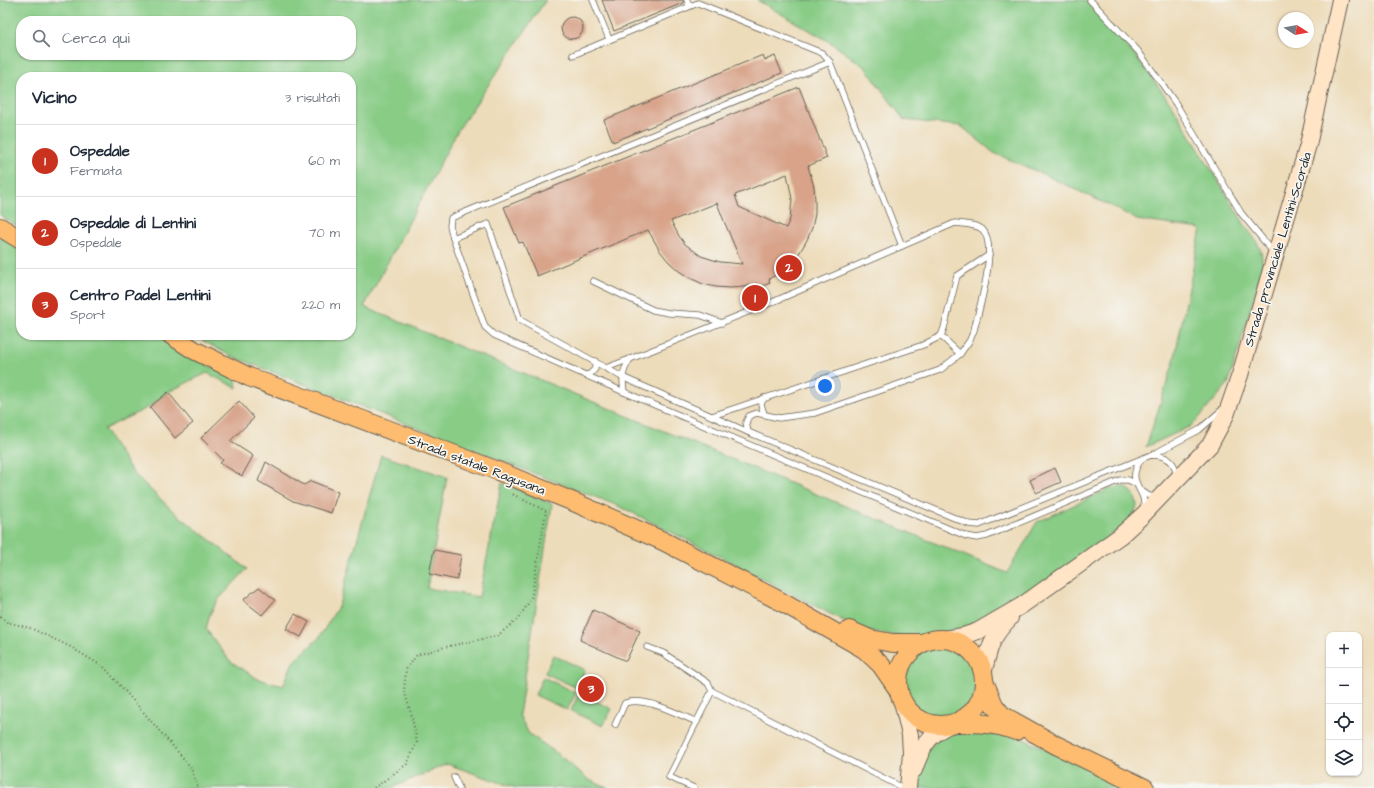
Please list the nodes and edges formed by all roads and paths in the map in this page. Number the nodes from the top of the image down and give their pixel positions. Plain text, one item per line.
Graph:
1 (593, 0) edge
2 (687, 0) edge
3 (1090, 0) edge
4 (1340, 0) edge
5 (690, 6) junction
6 (609, 39) junction
7 (573, 55) dead end
8 (830, 62) junction
9 (0, 226) edge
10 (16, 237) edge
11 (453, 238) junction
12 (902, 246) junction
13 (1275, 254) junction
14 (989, 255) junction
15 (593, 281) dead end
16 (722, 323) junction
17 (941, 336) junction
18 (179, 340) edge
19 (960, 354) junction
20 (630, 359) junction
21 (595, 361) junction
22 (606, 368) junction
23 (586, 375) junction
24 (622, 377) junction
25 (624, 392) junction
26 (764, 398) junction
27 (1230, 402) junction
28 (764, 414) junction
29 (712, 416) junction
30 (748, 432) junction
31 (1151, 455) junction
32 (1142, 460) junction
33 (1176, 481) junction
34 (1135, 483) junction
35 (1139, 490) junction
36 (510, 493) dead end
37 (1160, 497) junction
38 (1143, 515) junction
39 (780, 601) junction
40 (1021, 606) junction
41 (0, 617) edge
42 (944, 639) junction
43 (922, 643) junction
44 (647, 647) dead end
45 (984, 678) junction
46 (712, 691) junction
47 (900, 696) junction
48 (697, 722) junction
49 (952, 724) junction
50 (615, 725) dead end
51 (1056, 745) junction
52 (454, 777) dead end
53 (906, 787) edge
54 (198, 788) edge
55 (374, 788) edge
56 (459, 788) edge
57 (694, 788) edge
58 (1146, 788) edge

1 - 6 lane
2 - 5 lane
3 - 13 lane
4 - 13 street, Strada provinciale Lentini-Scordia
5 - 6 lane
5 - 8 lane
6 - 7 lane
8 - 11 lane
8 - 12 lane
9 - 10 main road
11 - 21 lane
11 - 23 lane
12 - 14 lane
12 - 16 lane
13 - 27 street, Strada provinciale Lentini-Scordia
14 - 17 lane
14 - 19 lane
15 - 16 lane
16 - 20 lane
17 - 19 lane
17 - 26 lane
18 - 39 main road, Strada statale Ragusana
19 - 28 lane
20 - 22 lane
20 - 24 lane
21 - 22 lane
21 - 23 lane
22 - 24 lane
23 - 25 lane
24 - 25 lane
24 - 29 lane
25 - 34 lane
26 - 28 lane
26 - 29 lane
27 - 31 lane
27 - 33 street, Strada provinciale Lentini-Scordia
28 - 30 lane
29 - 30 lane
30 - 32 lane
31 - 32 lane
31 - 33 lane
32 - 34 lane
33 - 37 street
34 - 35 lane
35 - 37 lane
35 - 38 lane
36 - 55 path
37 - 38 street
38 - 40 street
39 - 43 main road
39 - 47 main road
40 - 42 street
40 - 45 street
41 - 54 path
42 - 43 main road
42 - 45 main road
43 - 47 main road
44 - 46 lane
45 - 49 main road
45 - 51 main road
46 - 48 lane
46 - 53 lane
47 - 49 main road
47 - 53 street
48 - 50 lane
48 - 57 lane
49 - 51 main road
49 - 53 street
51 - 58 main road
52 - 56 lane

